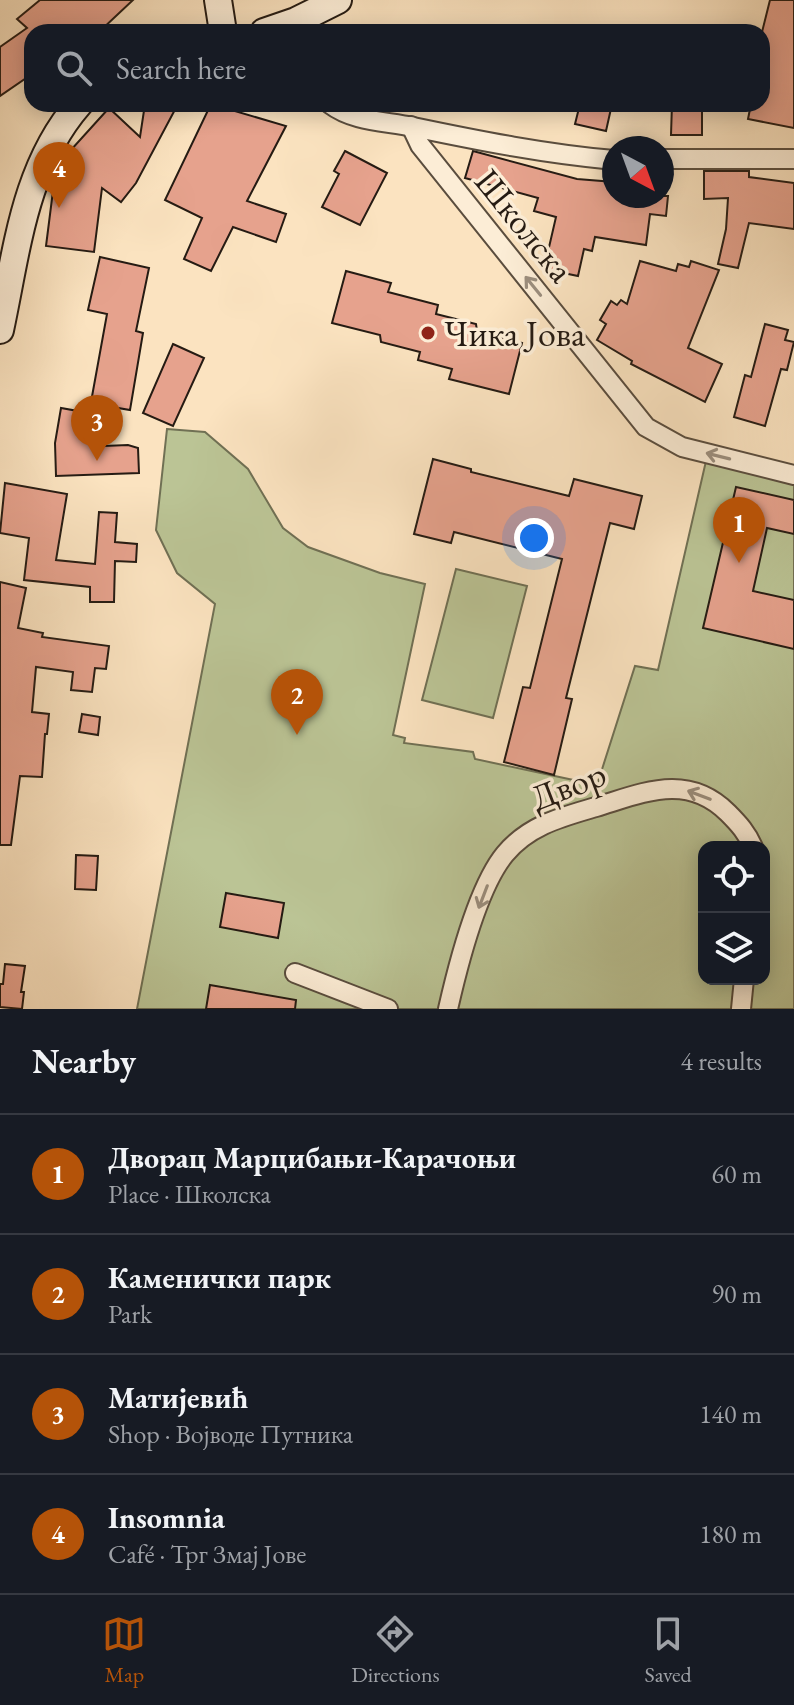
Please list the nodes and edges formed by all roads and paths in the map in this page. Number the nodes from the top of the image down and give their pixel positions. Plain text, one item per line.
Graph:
1 (218, 0) edge
2 (338, 0) edge
3 (222, 24) edge
4 (301, 24) edge
5 (72, 112) edge
6 (345, 112) edge
7 (411, 126) junction
8 (602, 159) edge
9 (674, 159) edge
10 (794, 159) edge
11 (11, 227) edge
12 (0, 330) edge
13 (794, 475) edge
14 (750, 841) edge
15 (295, 973) dead end
16 (743, 985) edge
17 (388, 1009) edge
18 (448, 1009) edge
19 (741, 1009) edge

1 - 3 main road
2 - 4 main road
5 - 11 main road
6 - 7 street
7 - 8 street
13 -> 7 street, Школска
9 - 10 street
11 - 12 main road
14 -> 18 street, Двор
15 - 17 street
16 - 19 street

